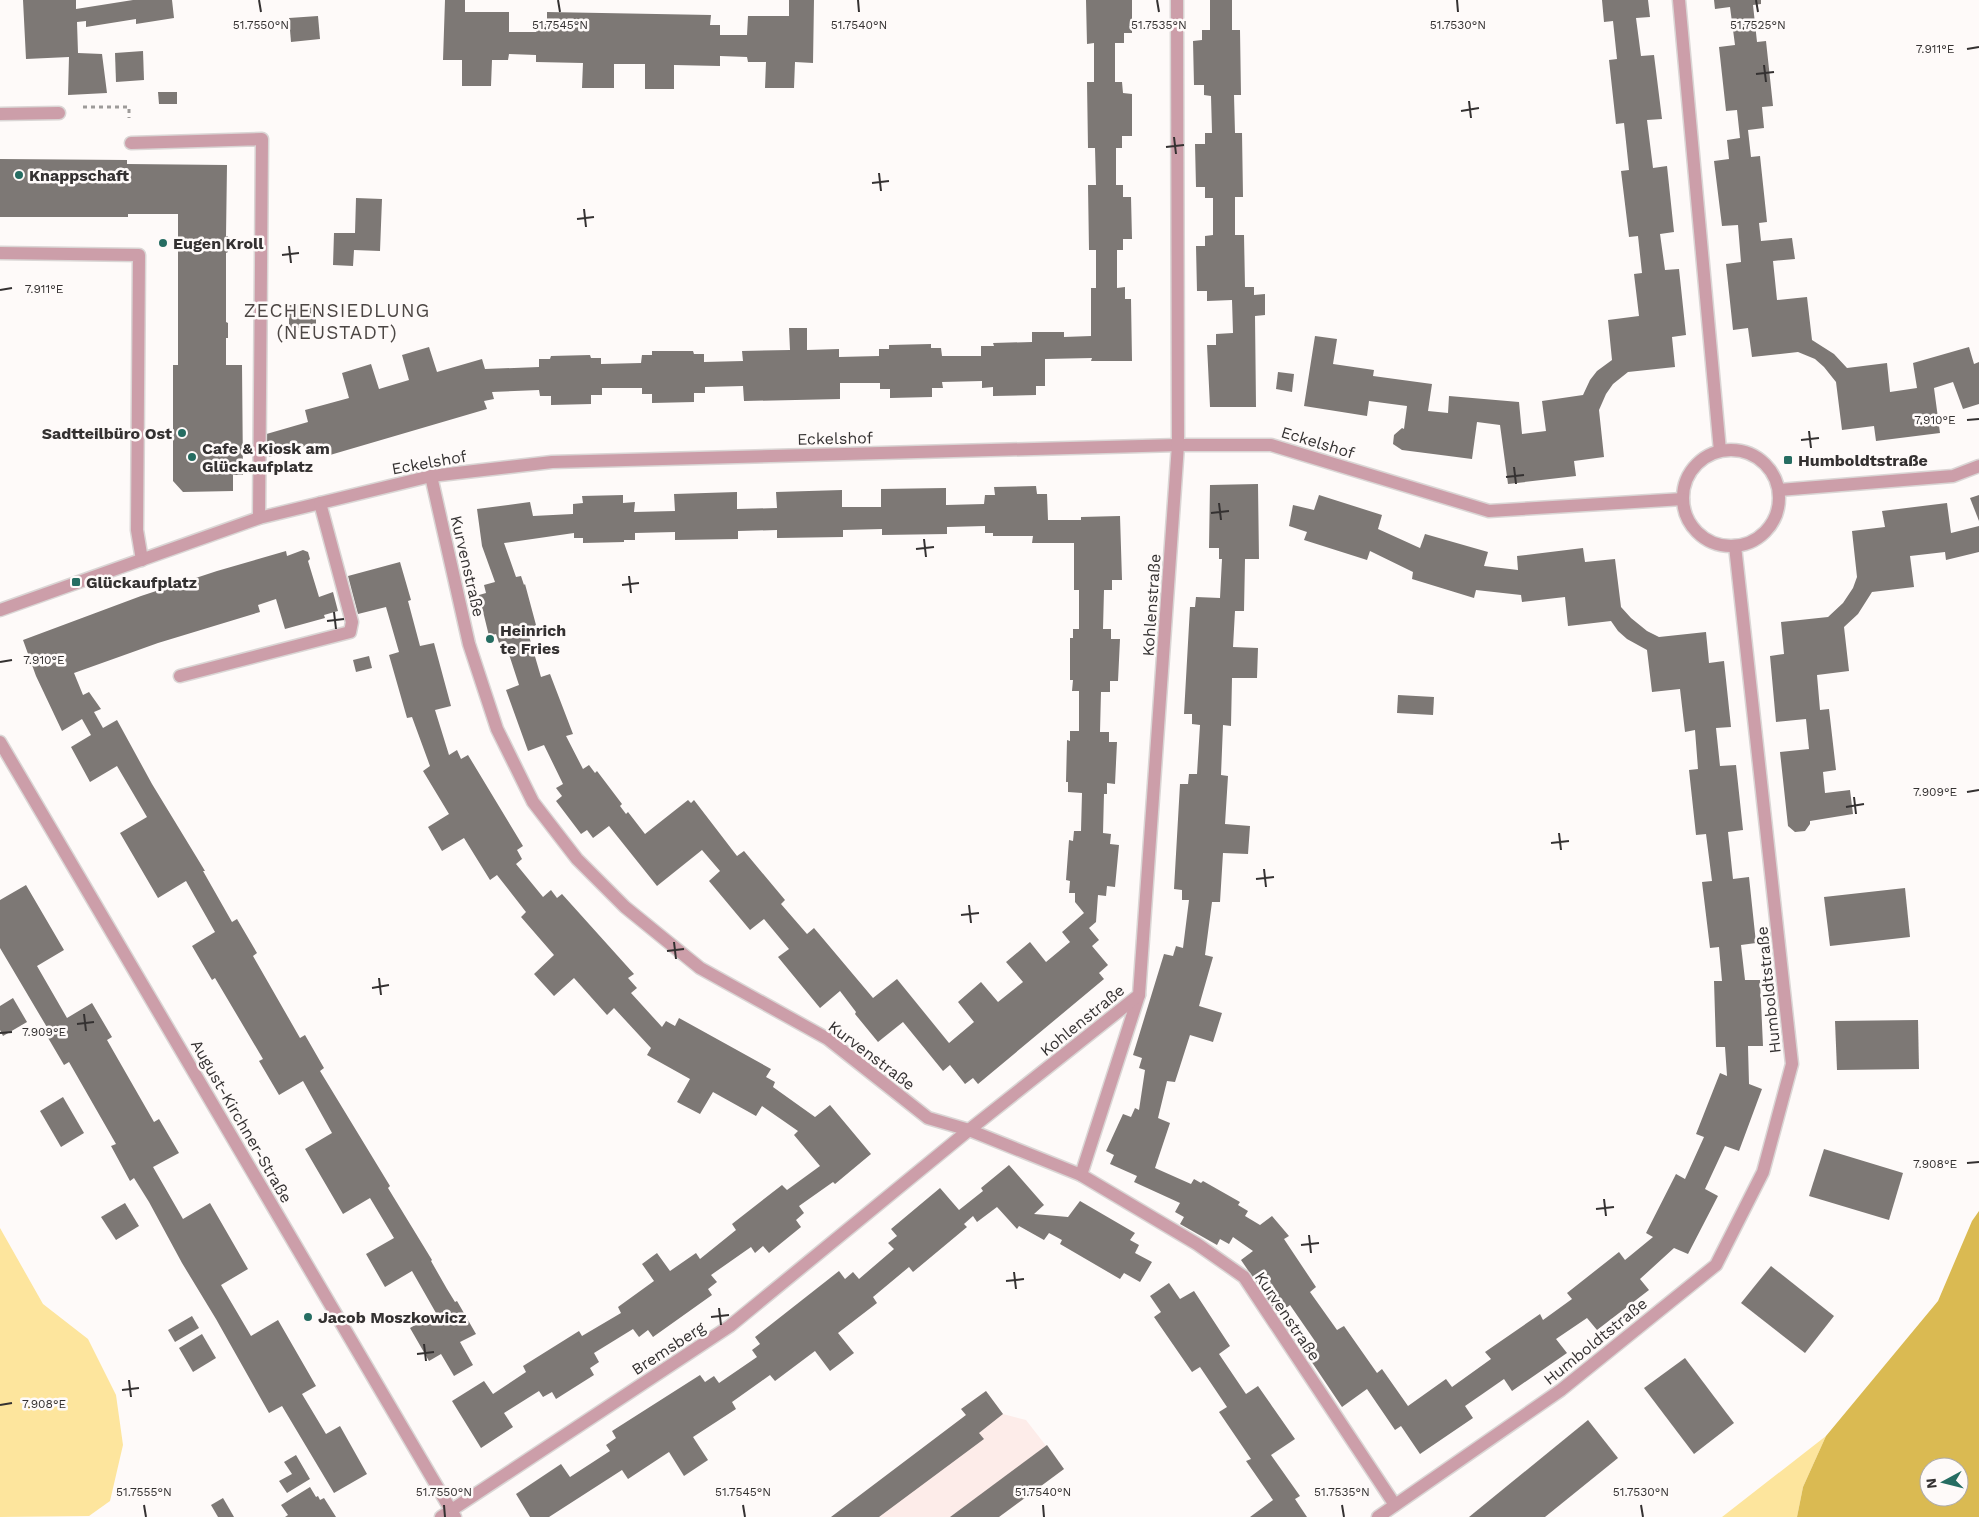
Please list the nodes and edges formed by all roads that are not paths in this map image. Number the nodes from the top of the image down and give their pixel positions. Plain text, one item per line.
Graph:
1 (1177, 0) edge
2 (1679, 0) edge
3 (59, 112) road end
4 (0, 114) edge
5 (131, 143) road end
6 (0, 253) edge
7 (1178, 445) junction
8 (1720, 451) junction
9 (1979, 466) edge
10 (431, 476) junction
11 (1779, 490) junction
12 (1683, 499) junction
13 (320, 503) junction
14 (259, 518) junction
15 (1735, 546) junction
16 (142, 560) junction
17 (0, 610) edge
18 (180, 676) dead end
19 (0, 742) edge
20 (1139, 995) junction
21 (969, 1130) junction
22 (1081, 1175) junction
23 (1395, 1505) junction
24 (449, 1515) edge
25 (1378, 1517) edge

1 - 7 street, Kohlenstraße
2 - 8 street
3 - 4 street
5 - 14 street
6 - 16 street
7 - 10 street, Eckelshof
7 - 12 street, Eckelshof
7 - 20 street, Kohlenstraße
8 - 11 street
8 - 12 street
9 - 11 street
10 - 13 street, Eckelshof
10 - 21 street, Kurvenstraße
11 - 15 street
12 - 15 street
13 - 14 street, Eckelshof
13 - 18 street
14 - 16 street, Eckelshof
15 - 23 street, Humboldtstraße
16 - 17 street, Eckelshof
19 - 24 street, August-Kirchner-Straße
20 - 21 street, Kohlenstraße
20 - 22 street
21 - 22 street, Kurvenstraße
21 - 24 street, Bremsberg
22 - 23 street, Kurvenstraße
23 - 25 street, Humboldtstraße

